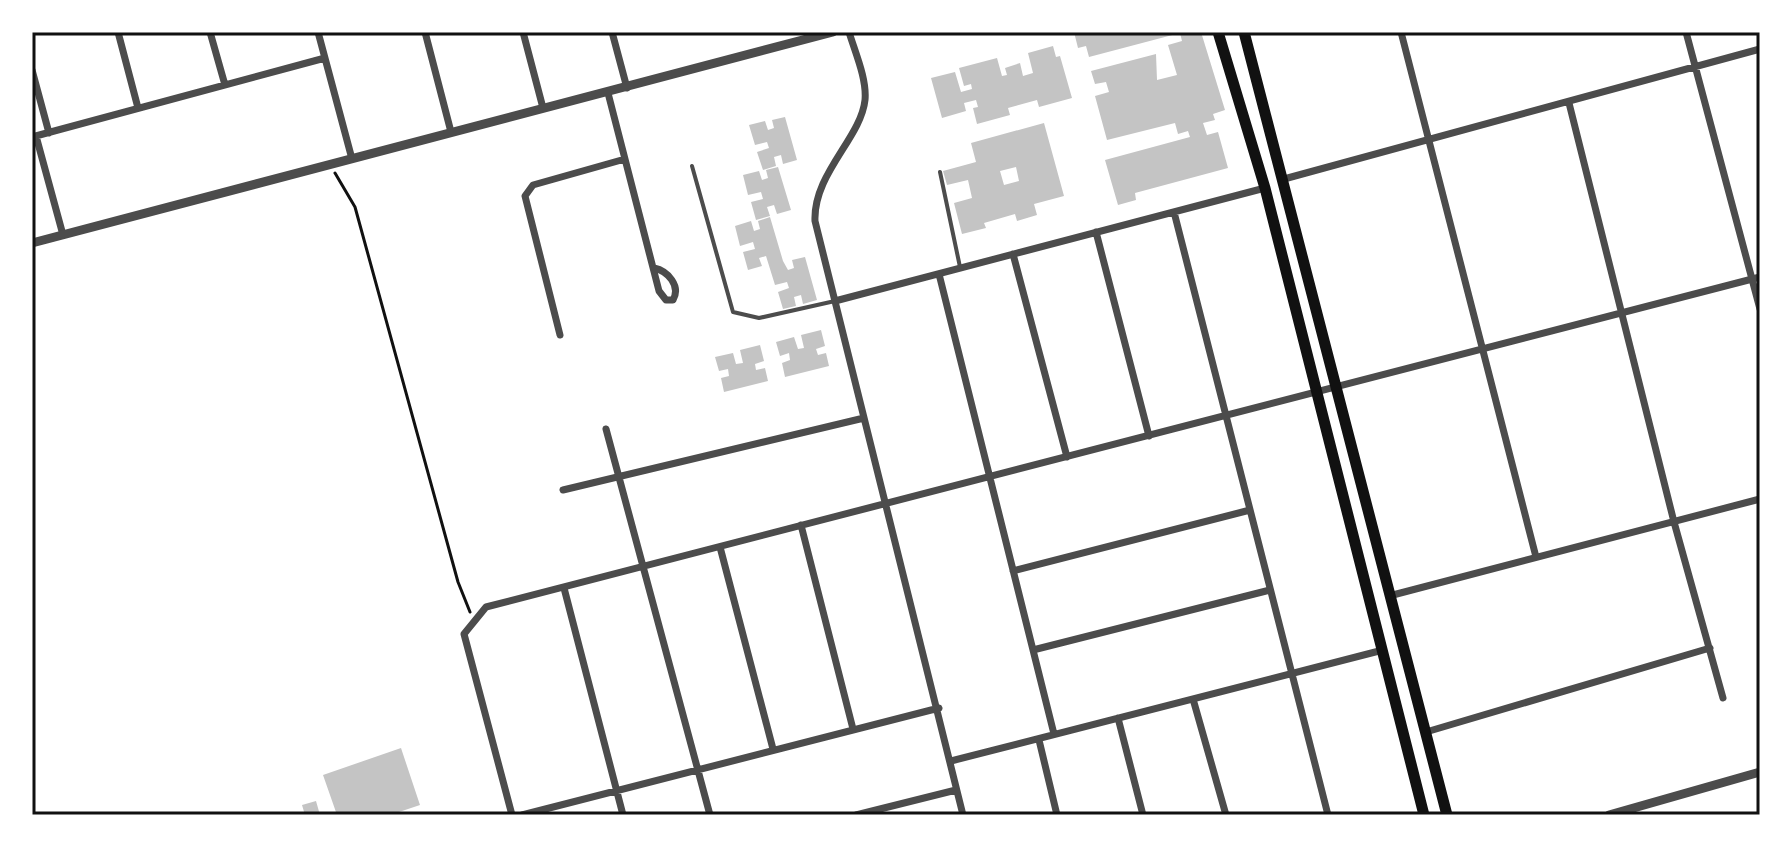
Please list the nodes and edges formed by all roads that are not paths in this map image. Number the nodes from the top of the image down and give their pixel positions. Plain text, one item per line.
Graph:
1 (118, 32) edge
2 (210, 32) edge
3 (318, 32) edge
4 (425, 32) edge
5 (523, 32) edge
6 (612, 32) edge
7 (833, 32) edge
8 (849, 32) edge
9 (1218, 32) edge
10 (1244, 32) edge
11 (1401, 32) edge
12 (1686, 32) edge
13 (1760, 49) edge
14 (325, 58) junction
15 (1695, 67) junction
16 (32, 70) edge
17 (225, 85) junction
18 (627, 88) junction
19 (608, 93) junction
20 (1569, 103) junction
21 (138, 108) junction
22 (543, 108) junction
23 (451, 132) junction
24 (49, 133) junction
25 (34, 137) edge
26 (1430, 140) junction
27 (352, 159) junction
28 (625, 159) junction
29 (692, 166) dead end
30 (940, 172) dead end
31 (1284, 179) junction
32 (1265, 188) junction
33 (1174, 212) junction
34 (1096, 232) junction
35 (63, 235) junction
36 (32, 243) edge
37 (1013, 254) junction
38 (654, 268) junction
39 (960, 268) junction
40 (939, 274) junction
41 (1756, 278) edge
42 (835, 301) junction
43 (1760, 309) edge
44 (1622, 314) junction
45 (560, 335) dead end
46 (1480, 349) junction
47 (1339, 388) junction
48 (1316, 394) junction
49 (864, 418) junction
50 (1226, 418) junction
51 (606, 429) dead end
52 (1149, 436) junction
53 (1067, 457) junction
54 (618, 475) junction
55 (990, 478) junction
56 (563, 490) dead end
57 (1760, 499) edge
58 (887, 504) junction
59 (1250, 510) junction
60 (1674, 522) junction
61 (801, 525) junction
62 (720, 547) junction
63 (1536, 557) junction
64 (643, 568) junction
65 (1013, 571) junction
66 (564, 588) junction
67 (1270, 590) junction
68 (1389, 596) junction
69 (1710, 648) junction
70 (1033, 650) junction
71 (1383, 650) junction
72 (1292, 674) junction
73 (1723, 698) dead end
74 (1193, 699) junction
75 (939, 708) junction
76 (1118, 718) junction
77 (853, 729) junction
78 (1426, 732) junction
79 (1054, 734) junction
80 (1039, 740) junction
81 (773, 749) junction
82 (951, 761) junction
83 (698, 768) junction
84 (1760, 772) edge
85 (616, 789) junction
86 (956, 790) junction
87 (512, 815) edge
88 (522, 815) edge
89 (623, 815) edge
90 (710, 815) edge
91 (856, 815) edge
92 (963, 815) edge
93 (1057, 815) edge
94 (1143, 815) edge
95 (1226, 815) edge
96 (1328, 815) edge
97 (1424, 815) edge
98 (1447, 815) edge
99 (1609, 815) edge

1 - 21 street
2 - 17 street
3 - 14 street
4 - 23 street
5 - 22 street
6 - 18 street
7 - 18 street
8 - 42 street
9 - 32 main road
10 - 31 main road
11 - 26 street
12 - 15 street
13 - 15 street
14 - 17 street
14 - 27 street
15 - 20 street
15 - 41 street
16 - 24 street
17 - 21 street
18 - 19 street
19 - 22 street
19 - 28 street
20 - 26 street
20 - 44 street
21 - 24 street
22 - 23 street
23 - 27 street
24 - 25 street
25 - 35 street
26 - 31 street
26 - 46 street
27 - 35 street
28 - 38 street
28 - 45 street
29 - 42 lane
30 - 39 lane
31 - 32 main road
31 - 47 main road
32 - 33 street
32 - 48 main road
33 - 34 street
33 - 50 street
34 - 37 street
34 - 52 street
35 - 36 street
37 - 39 street
37 - 53 street
38 - 38 street
39 - 40 street
40 - 42 street
40 - 55 street
41 - 43 street
41 - 44 street
42 - 49 street
44 - 46 street
44 - 60 street
46 - 47 street
46 - 63 street
47 - 48 street
47 - 68 main road
48 - 50 street
48 - 71 main road
49 - 54 street
49 - 58 street
50 - 52 street
50 - 59 street
51 - 54 street
52 - 53 street
53 - 55 street
54 - 56 street
54 - 64 street
55 - 58 street
55 - 65 street
57 - 60 street
58 - 61 street
58 - 75 street
59 - 65 street
59 - 67 street
60 - 63 street
60 - 69 street
61 - 62 street
61 - 77 street
62 - 64 street
62 - 81 street
63 - 68 street
64 - 66 street
64 - 83 street
65 - 70 street
66 - 85 street
66 - 87 street
67 - 70 street
67 - 72 street
68 - 78 main road
69 - 73 street
69 - 78 street
70 - 79 street
71 - 72 street
71 - 97 main road
72 - 74 street
72 - 96 street
74 - 76 street
74 - 95 street
75 - 77 street
75 - 82 street
76 - 79 street
76 - 94 street
77 - 81 street
78 - 98 main road
79 - 80 street
80 - 82 street
80 - 93 street
81 - 83 street
82 - 86 street
83 - 85 street
83 - 90 street
84 - 99 street
85 - 88 street
85 - 89 street
86 - 91 street
86 - 92 street

